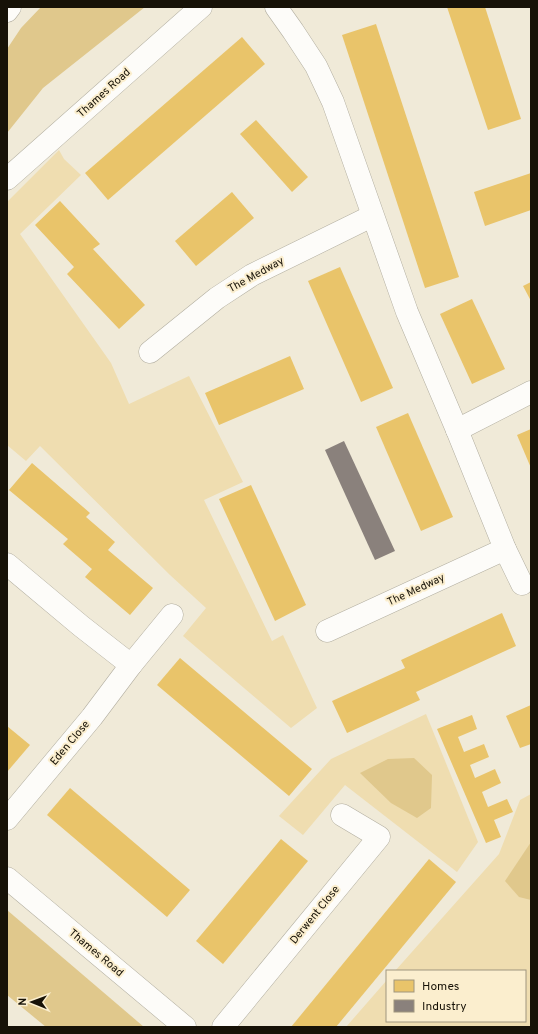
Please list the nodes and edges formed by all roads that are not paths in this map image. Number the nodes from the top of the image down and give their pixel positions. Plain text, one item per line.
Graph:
1 (10, 7) edge
2 (201, 7) edge
3 (276, 7) edge
4 (7, 11) edge
5 (7, 179) edge
6 (372, 216) junction
7 (150, 352) dead end
8 (531, 392) edge
9 (457, 430) junction
10 (505, 549) junction
11 (7, 564) edge
12 (522, 584) dead end
13 (172, 615) dead end
14 (327, 631) dead end
15 (131, 665) junction
16 (342, 815) dead end
17 (7, 819) edge
18 (7, 878) edge
19 (185, 1027) edge
20 (224, 1027) edge

1 - 4 street
2 - 5 street, Thames Road
3 - 6 street
6 - 7 street, The Medway
6 - 9 street
8 - 9 street
9 - 10 street
10 - 12 street
10 - 14 street, The Medway
11 - 15 street
13 - 15 street, Eden Close
15 - 17 street, Eden Close
16 - 20 street, Derwent Close
18 - 19 street, Thames Road

